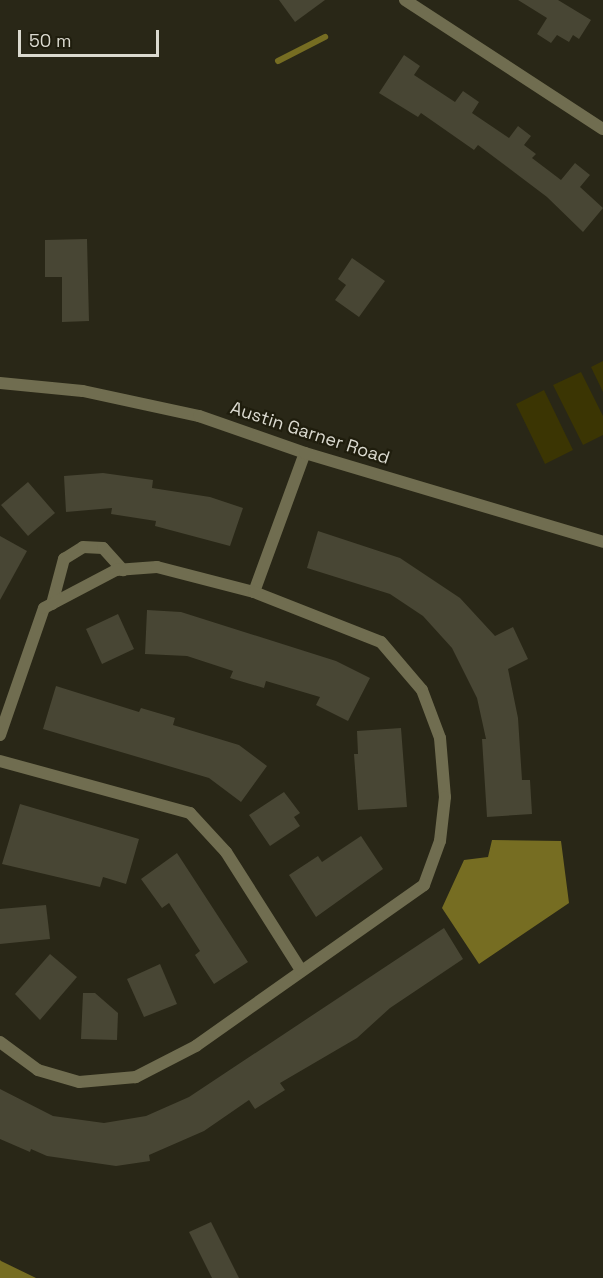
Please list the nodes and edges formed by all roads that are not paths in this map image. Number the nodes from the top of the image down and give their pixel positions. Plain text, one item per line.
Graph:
1 (405, 0) edge
2 (603, 129) edge
3 (0, 383) edge
4 (305, 453) junction
5 (603, 542) edge
6 (123, 570) junction
7 (254, 592) junction
8 (52, 604) junction
9 (0, 735) edge
10 (0, 761) edge
11 (301, 970) junction
12 (0, 1042) edge

1 - 2 street
3 - 4 street, Austin Garner Road
4 - 5 street, Austin Garner Road
4 - 7 street
6 - 7 street
6 - 8 street
6 - 8 street
7 - 11 street
8 - 9 street
10 - 11 street
11 - 12 street

